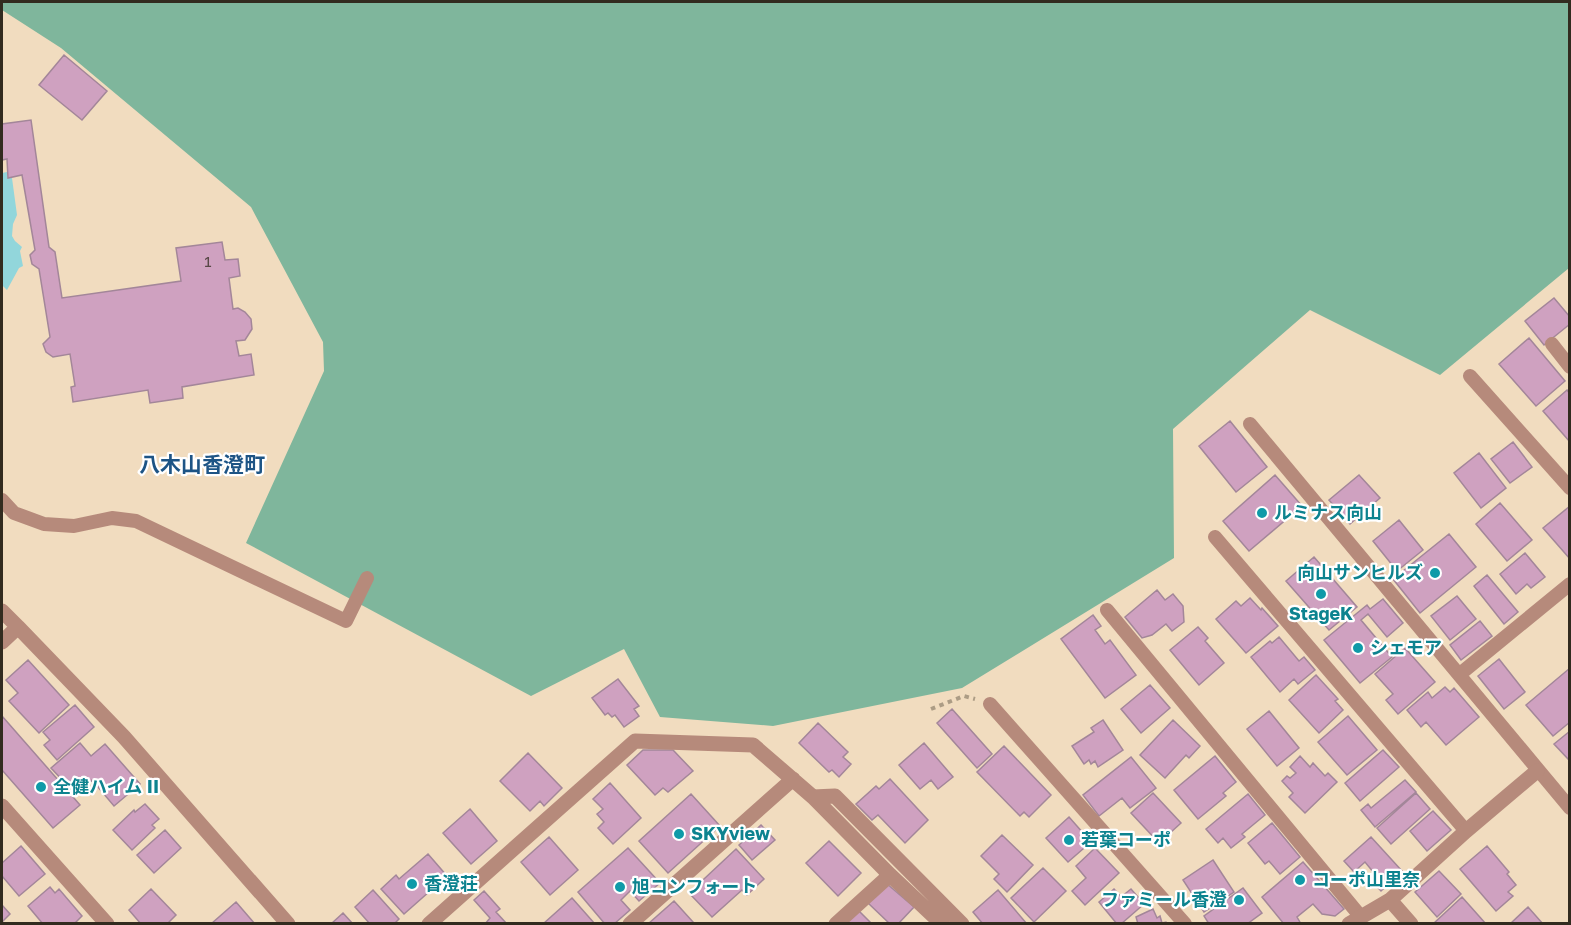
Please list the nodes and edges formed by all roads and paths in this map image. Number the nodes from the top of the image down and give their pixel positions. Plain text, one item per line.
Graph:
1 (1552, 344) dead end
2 (1569, 367) edge
3 (1470, 376) dead end
4 (1250, 424) dead end
5 (1567, 482) edge
6 (2, 500) edge
7 (1215, 537) dead end
8 (367, 578) dead end
9 (1569, 584) edge
10 (1107, 610) dead end
11 (2, 611) edge
12 (18, 627) junction
13 (2, 642) edge
14 (1460, 675) junction
15 (990, 704) joint
16 (931, 709) dead end
17 (1537, 771) junction
18 (793, 779) junction
19 (813, 797) junction
20 (2, 806) edge
21 (1569, 808) edge
22 (1466, 831) junction
23 (890, 875) junction
24 (1390, 900) junction
25 (1355, 920) edge
26 (107, 924) edge
27 (288, 924) edge
28 (429, 924) edge
29 (630, 924) edge
30 (836, 924) edge
31 (942, 924) edge
32 (962, 924) edge
33 (1185, 924) edge
34 (1411, 924) edge

1 - 2 lane
3 - 5 lane
4 - 14 lane
6 - 8 lane
7 - 22 lane
9 - 14 lane
10 - 25 lane
11 - 12 street
12 - 13 street
12 - 27 street
14 - 17 lane
15 - 16 path
15 - 33 lane
17 - 21 lane
17 - 22 street
18 - 19 street
18 - 28 street
18 - 29 street
19 - 23 street
19 - 32 street
20 - 26 street
22 - 24 street
23 - 30 street
23 - 31 street
24 - 25 street
24 - 34 street

